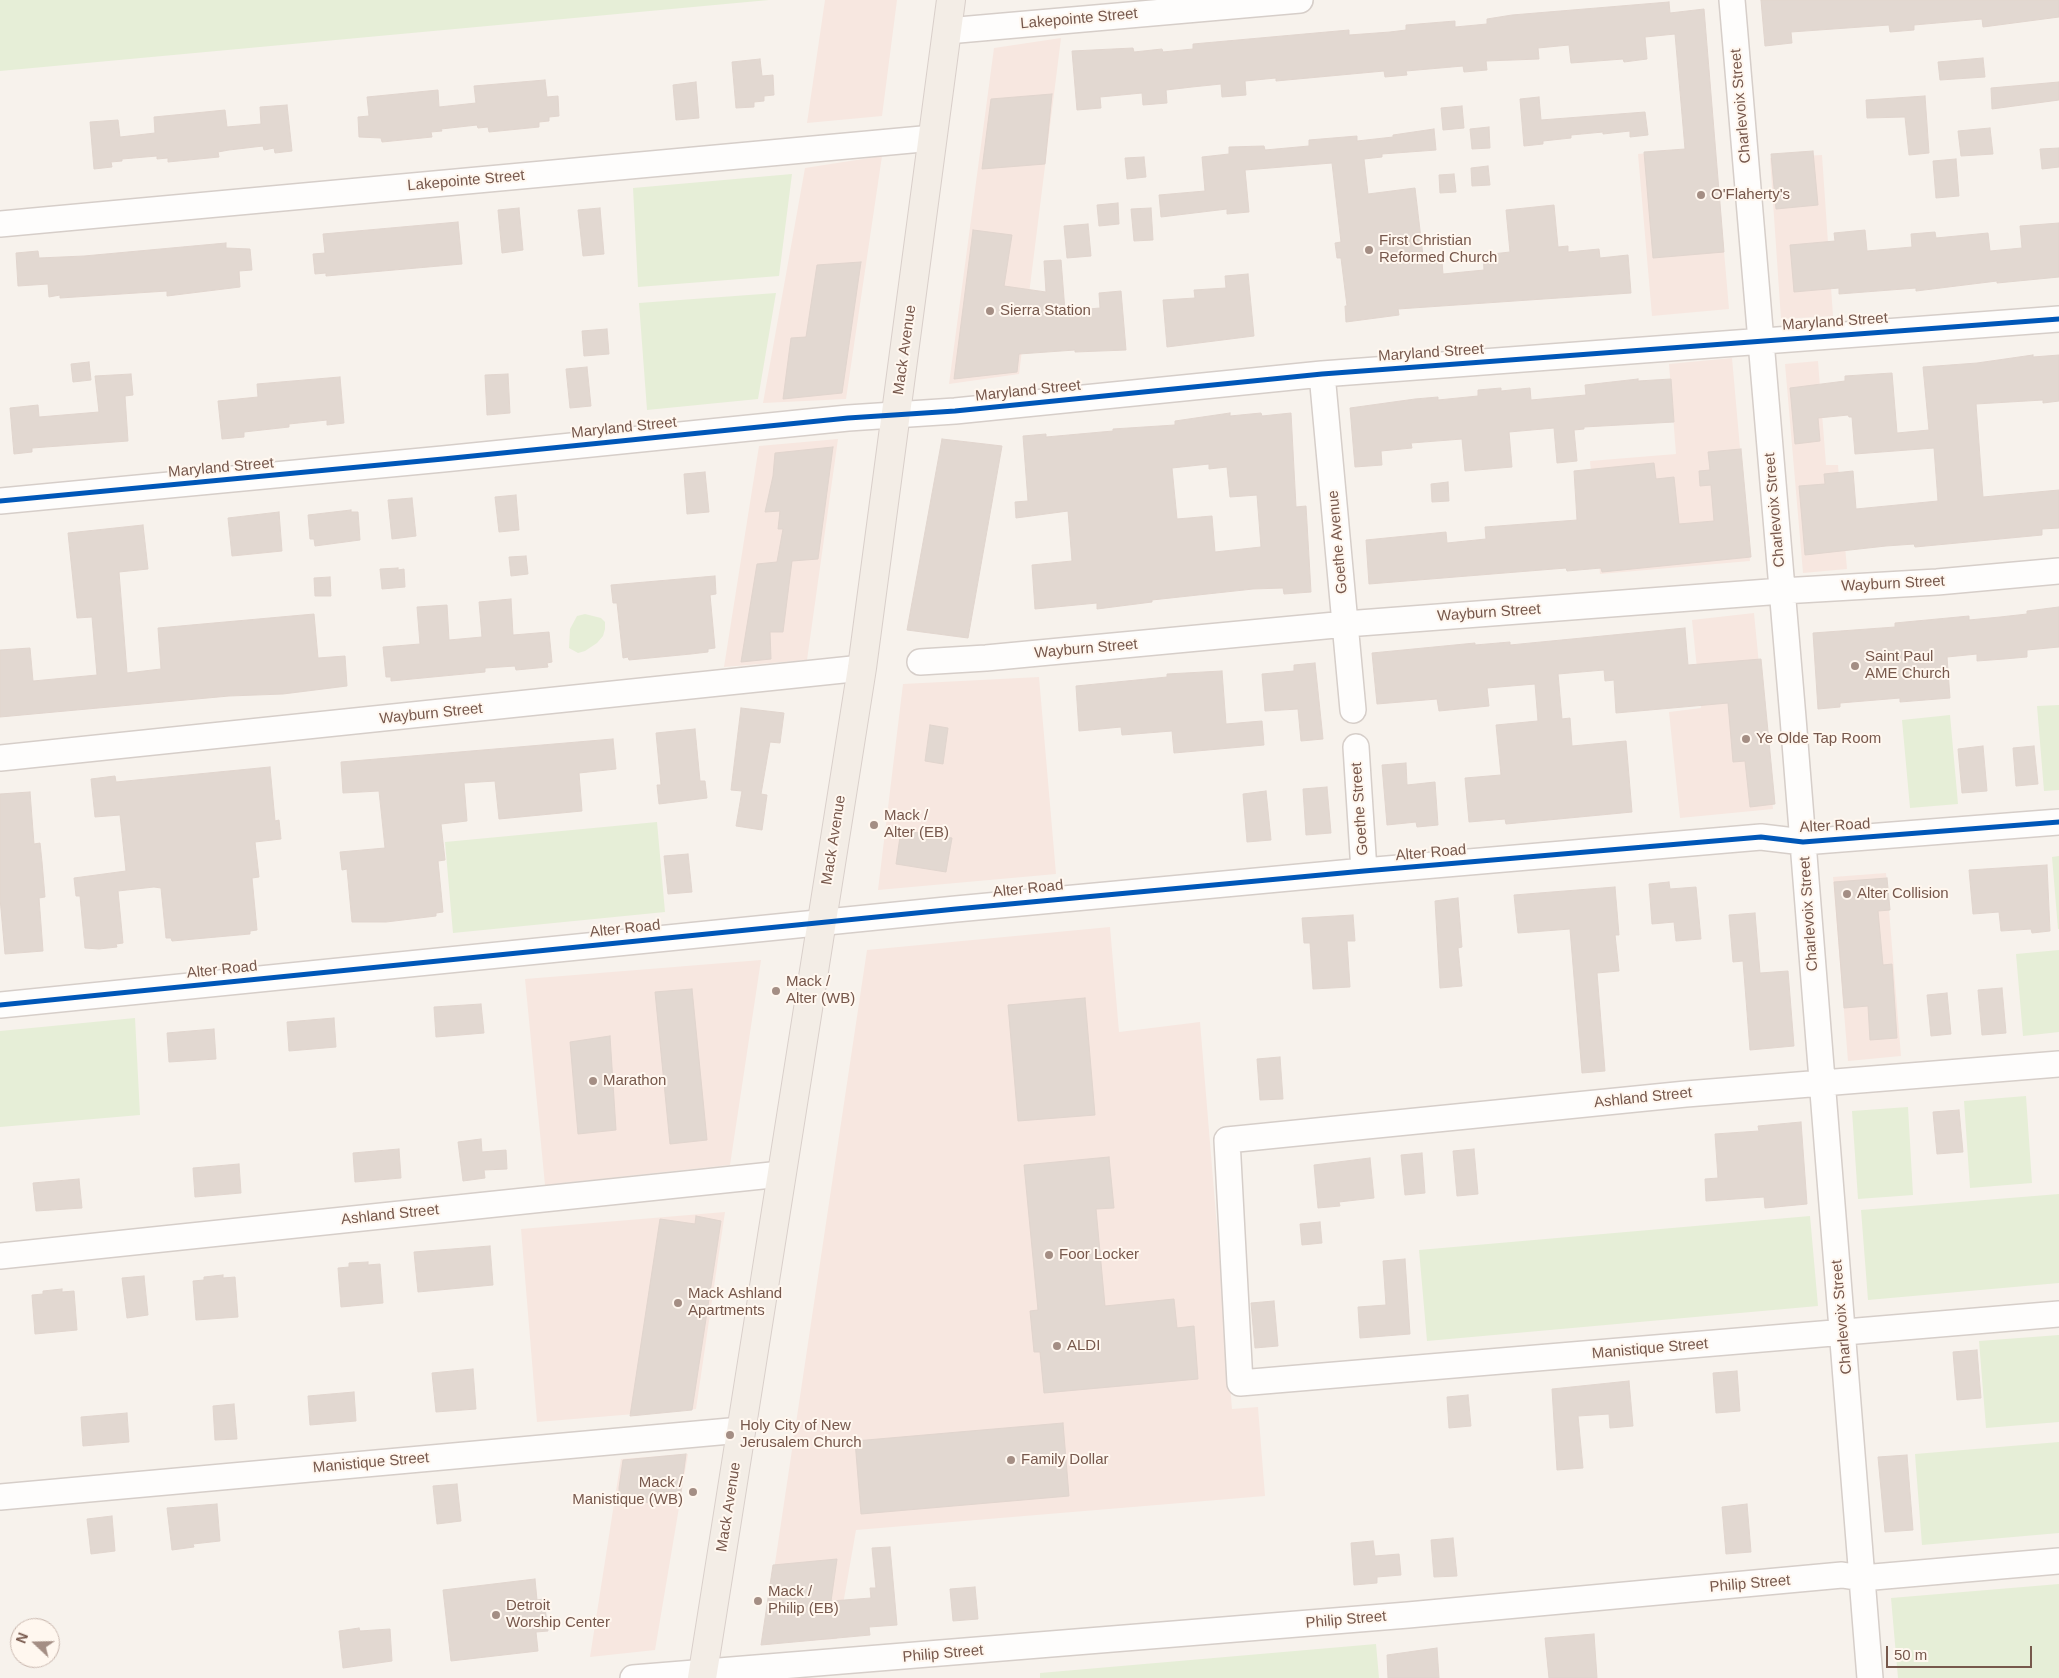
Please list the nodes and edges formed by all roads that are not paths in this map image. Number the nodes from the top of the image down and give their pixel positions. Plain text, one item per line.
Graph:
1 (951, 0) edge
2 (1300, 0) edge
3 (1732, 0) edge
4 (947, 31) junction
5 (933, 138) junction
6 (0, 224) edge
7 (2059, 319) edge
8 (1761, 340) junction
9 (1322, 374) junction
10 (896, 415) junction
11 (0, 501) edge
12 (2059, 571) edge
13 (1782, 591) junction
14 (1346, 624) junction
15 (920, 662) dead end
16 (862, 668) junction
17 (1353, 710) dead end
18 (1356, 747) dead end
19 (0, 758) edge
20 (2059, 822) edge
21 (1804, 842) junction
22 (1364, 871) junction
23 (822, 924) junction
24 (0, 1005) edge
25 (2059, 1064) edge
26 (1822, 1084) junction
27 (781, 1174) junction
28 (0, 1256) edge
29 (2059, 1314) edge
30 (1844, 1333) junction
31 (1240, 1383) joint
32 (741, 1430) junction
33 (0, 1497) edge
34 (2059, 1561) edge
35 (1862, 1578) junction
36 (703, 1675) edge
37 (633, 1678) edge
38 (1870, 1678) edge

1 - 4 main road, Mack Avenue
2 - 4 street, Lakepointe Street
3 - 8 street, Charlevoix Street
4 - 5 main road, Mack Avenue
5 - 6 street, Lakepointe Street
5 - 10 main road, Mack Avenue
7 - 8 street, Maryland Street
8 - 9 street, Maryland Street
8 - 13 street, Charlevoix Street
9 - 10 street, Maryland Street
9 - 14 street, Goethe Avenue
10 - 11 street, Maryland Street
10 - 16 main road, Mack Avenue
12 - 13 street, Wayburn Street
13 - 14 street, Wayburn Street
13 - 21 street, Charlevoix Street
14 - 15 street, Wayburn Street
14 - 17 street, Goethe Avenue
16 - 19 street, Wayburn Street
16 - 23 main road, Mack Avenue
18 - 22 street, Goethe Street
20 - 21 street, Alter Road
21 - 22 street, Alter Road
21 - 26 street, Charlevoix Street
22 - 23 street, Alter Road
23 - 24 street, Alter Road
23 - 27 main road, Mack Avenue
25 - 26 street, Ashland Street
26 - 30 street, Charlevoix Street
26 - 31 street, Ashland Street
27 - 28 street, Ashland Street
27 - 32 main road, Mack Avenue
29 - 30 street, Manistique Street
30 - 31 street, Manistique Street
30 - 35 street, Charlevoix Street
32 - 33 street, Manistique Street
32 - 36 main road, Mack Avenue
34 - 35 street, Philip Street
35 - 36 street, Philip Street
35 - 38 street, Charlevoix Street
36 - 37 street, Philip Street

